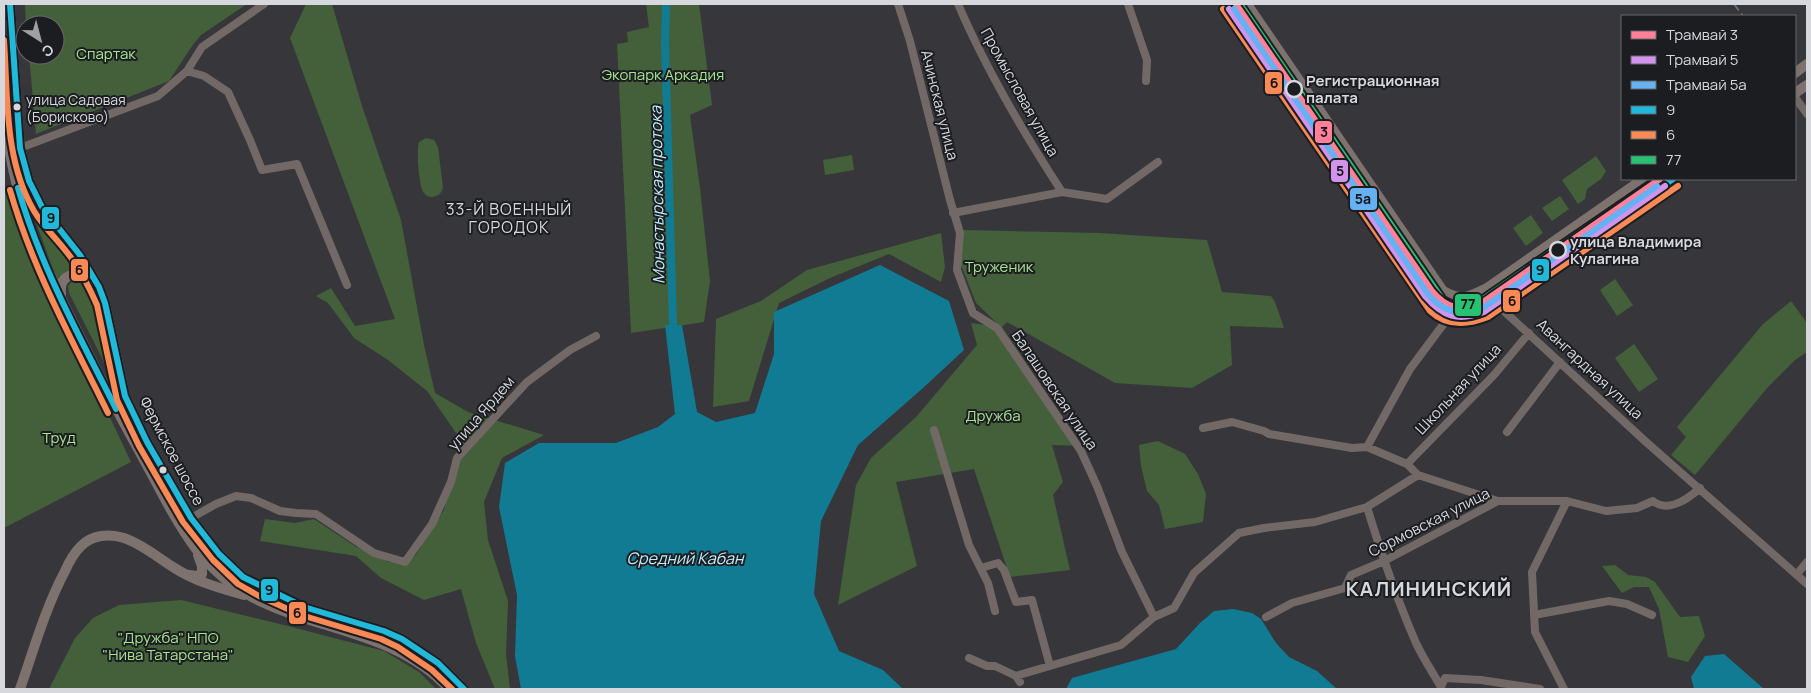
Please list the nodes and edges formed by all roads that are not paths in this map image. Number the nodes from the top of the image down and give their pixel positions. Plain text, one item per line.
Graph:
1 (10, 4) edge
2 (264, 4) edge
3 (898, 4) edge
4 (958, 4) edge
5 (1128, 4) edge
6 (1230, 4) edge
7 (1247, 4) edge
8 (1807, 64) edge
9 (187, 71) junction
10 (1796, 72) edge
11 (1146, 81) dead end
12 (1807, 85) edge
13 (1796, 94) edge
14 (1796, 97) edge
15 (4, 107) edge
16 (1807, 114) edge
17 (20, 148) junction
18 (8, 151) junction
19 (1158, 162) dead end
20 (1642, 180) edge
21 (1672, 180) edge
22 (1062, 192) junction
23 (954, 213) junction
24 (348, 285) dead end
25 (62, 301) junction
26 (1497, 302) junction
27 (104, 303) junction
28 (1451, 314) junction
29 (1528, 333) junction
30 (596, 336) dead end
31 (1560, 362) junction
32 (1202, 428) dead end
33 (934, 430) dead end
34 (1507, 432) dead end
35 (1368, 447) junction
36 (1407, 464) junction
37 (1418, 475) junction
38 (1700, 488) junction
39 (1567, 501) junction
40 (1498, 502) junction
41 (170, 507) junction
42 (1367, 507) junction
43 (191, 518) junction
44 (195, 548) junction
45 (1384, 561) junction
46 (1807, 562) edge
47 (981, 568) junction
48 (1797, 574) junction
49 (188, 575) junction
50 (1807, 584) edge
51 (252, 597) junction
52 (995, 611) dead end
53 (1534, 615) junction
54 (1652, 615) dead end
55 (1154, 617) junction
56 (1266, 617) dead end
57 (969, 658) dead end
58 (1050, 666) junction
59 (20, 689) edge
60 (449, 689) edge
61 (464, 689) edge
62 (1540, 689) edge
63 (1564, 689) edge

1 - 17 main road, Фермское шоссе
2 - 9 street
3 - 23 street, Ачинская улица
4 - 22 street, Промысловая улица
5 - 11 street
6 - 28 main road
7 - 20 main road
8 - 10 main road
9 - 17 street
9 - 24 street
12 - 13 main road
14 - 16 street
15 - 18 main road, Фермское шоссе
17 - 18 main road
17 - 27 main road, Фермское шоссе
18 - 25 main road, Фермское шоссе
19 - 22 street
21 - 26 main road
22 - 23 street
23 - 55 street, Балашовская улица
25 - 27 main road
25 - 41 main road, Фермское шоссе
26 - 28 main road
26 - 29 street, Авангардная улица
27 - 43 main road, Фермское шоссе
28 - 35 street
29 - 31 street, Авангардная улица
29 - 36 street, Школьная улица
30 - 43 street, улица Ярдем
31 - 34 street
31 - 38 street, Авангардная улица
32 - 35 street
33 - 47 street
35 - 36 street
36 - 37 street
37 - 40 street
37 - 42 street
38 - 39 street, Сормовская улица
38 - 48 street, Авангардная улица
39 - 40 street, Сормовская улица
39 - 53 street
40 - 45 street, Сормовская улица
41 - 43 street
41 - 44 main road, Фермское шоссе
42 - 45 street
42 - 55 street
43 - 61 main road, Фермское шоссе
44 - 49 main road, Фермское шоссе
44 - 51 main road, Фермское шоссе
45 - 56 street, Сормовская улица
45 - 62 street
46 - 48 street
47 - 52 street
47 - 58 street
48 - 50 street, Авангардная улица
49 - 51 main road
49 - 59 main road
51 - 60 main road, Фермское шоссе
53 - 54 street
53 - 63 street
55 - 58 street
57 - 58 street

